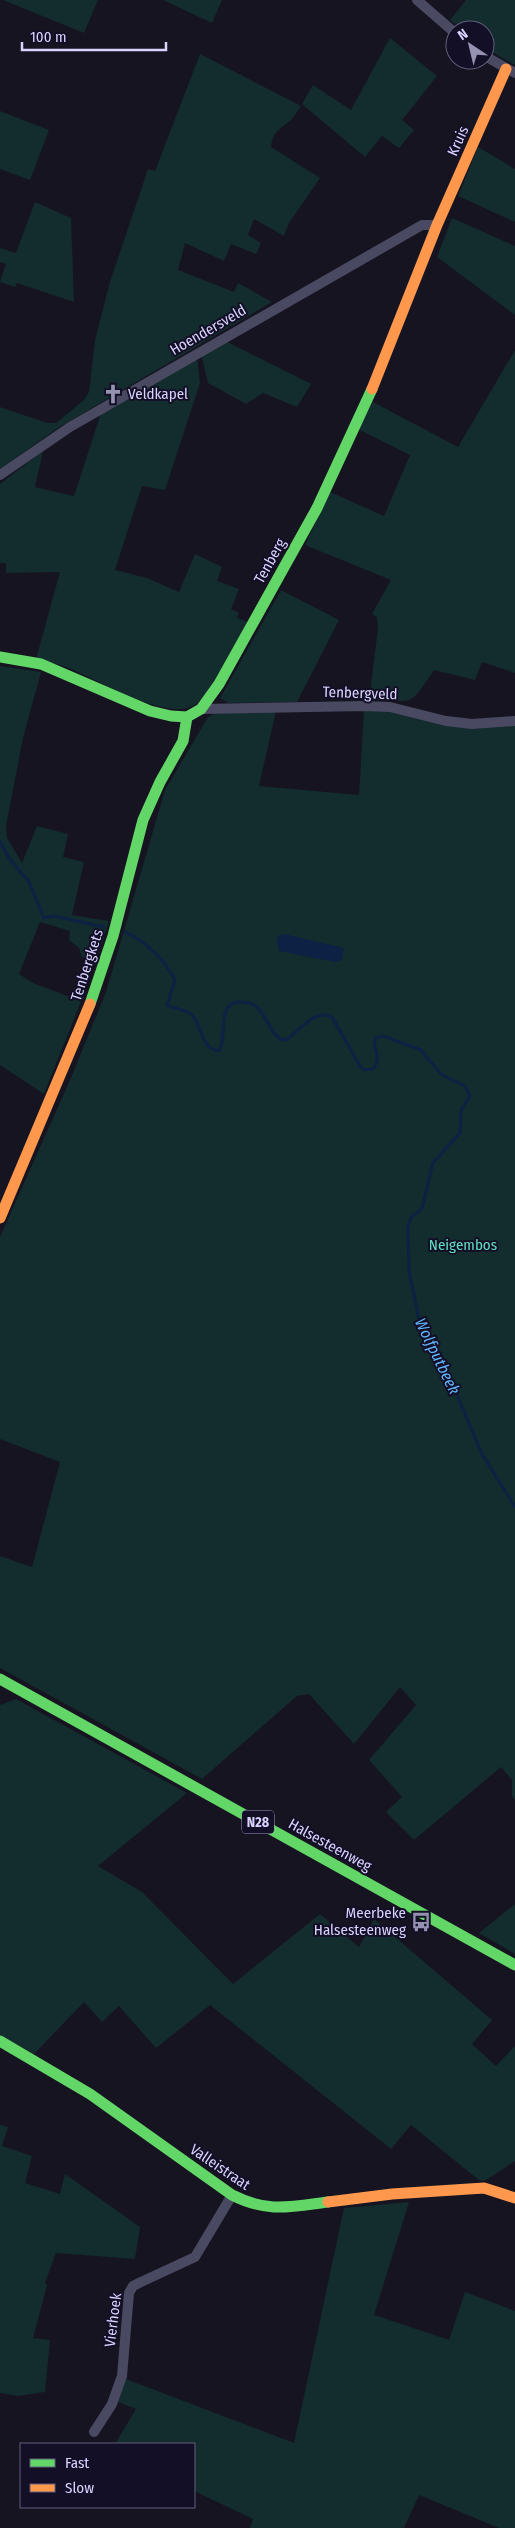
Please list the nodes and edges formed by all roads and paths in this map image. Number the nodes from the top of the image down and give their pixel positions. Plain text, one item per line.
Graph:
1 (417, 0) edge
2 (445, 24) edge
3 (495, 62) edge
4 (511, 71) edge
5 (438, 225) junction
6 (0, 475) edge
7 (0, 657) edge
8 (201, 709) junction
9 (187, 717) junction
10 (515, 721) edge
11 (0, 1218) edge
12 (1, 1683) edge
13 (515, 1965) edge
14 (0, 2041) edge
15 (232, 2195) junction
16 (515, 2198) edge
17 (94, 2432) dead end

1 - 2 street
3 - 4 street
4 - 5 street, Kruis
5 - 6 street, Hoendersveld
5 - 8 street, Tenberg
7 - 9 street
8 - 9 street, Tenberg
8 - 10 street, Tenbergveld
9 - 11 street, Tenbergkets
12 - 13 street, Halsesteenweg / N28
14 - 15 street, Valleistraat
15 - 16 street, Valleistraat
15 - 17 street, Vierhoek

